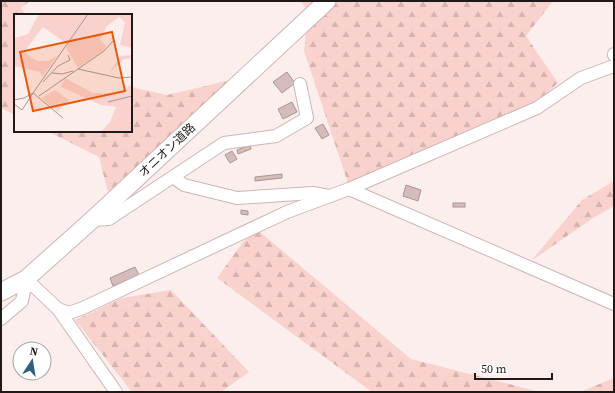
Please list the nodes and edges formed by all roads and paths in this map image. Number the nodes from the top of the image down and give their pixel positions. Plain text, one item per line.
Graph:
1 (327, 1) edge
2 (614, 66) edge
3 (300, 84) dead end
4 (173, 177) junction
5 (349, 189) junction
6 (329, 196) junction
7 (92, 220) junction
8 (26, 279) junction
9 (1, 292) edge
10 (614, 304) edge
11 (58, 309) junction
12 (1, 319) edge
13 (116, 392) edge

1 - 7 street, オニオン道路
2 - 5 street
3 - 4 street
4 - 6 street
4 - 7 street
5 - 6 street
5 - 10 street
6 - 11 street
7 - 8 street, オニオン道路
8 - 9 street, オニオン道路
8 - 11 street
8 - 12 street
11 - 13 street

